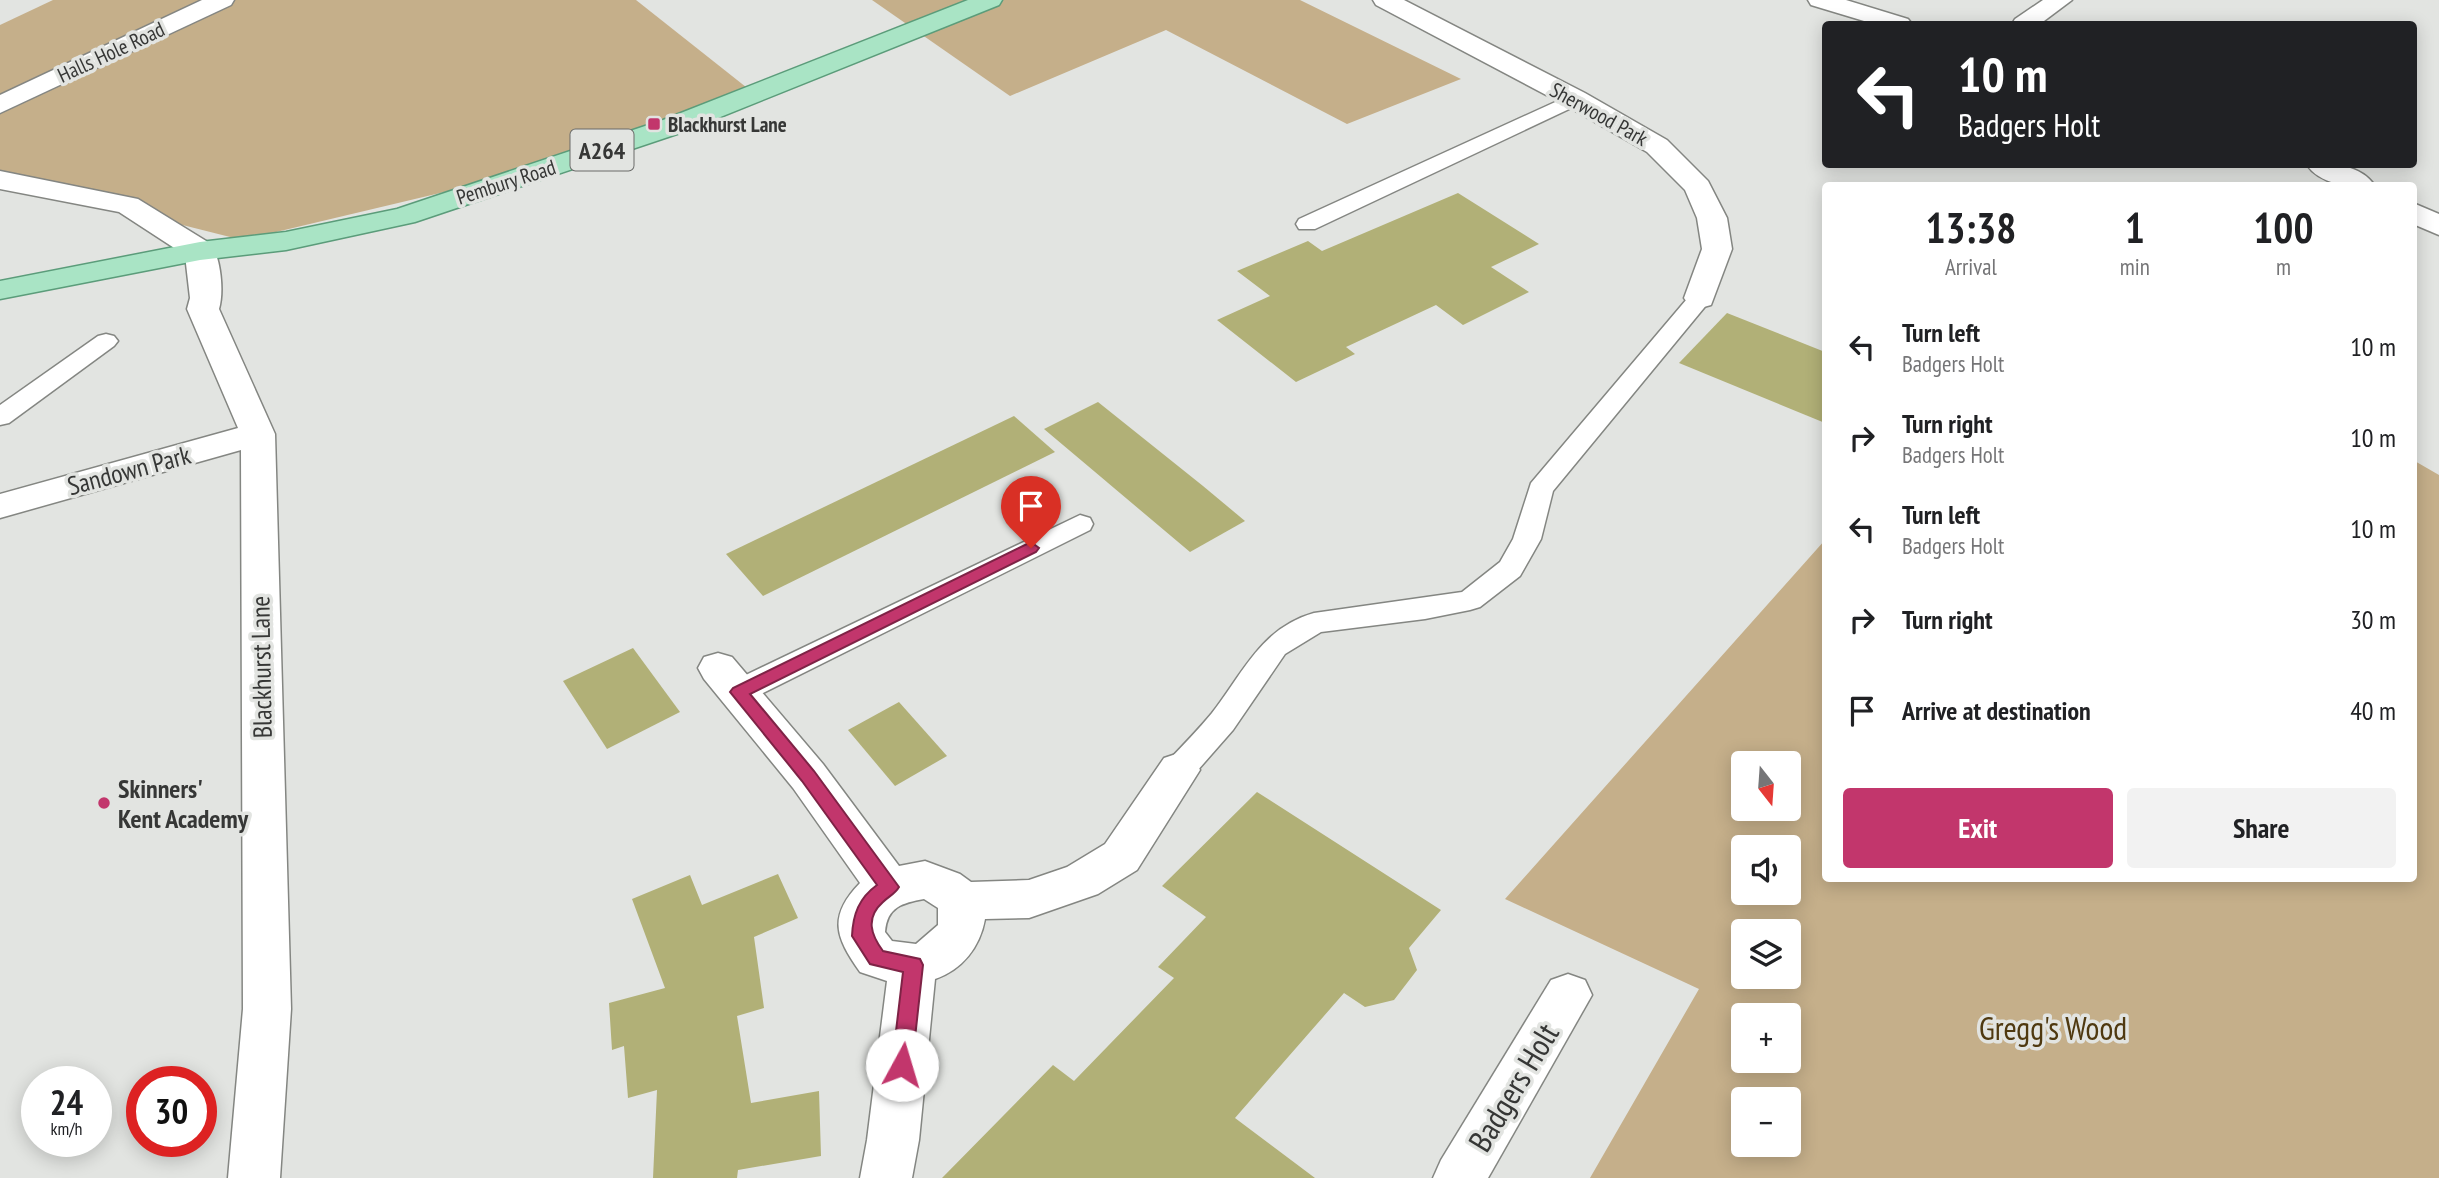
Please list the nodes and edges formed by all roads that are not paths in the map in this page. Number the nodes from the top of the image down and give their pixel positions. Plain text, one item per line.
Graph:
1 (222, 0) edge
2 (990, 0) edge
3 (1385, 0) edge
4 (1820, 0) edge
5 (2060, 0) edge
6 (1889, 21) edge
7 (2036, 21) edge
8 (1575, 99) junction
9 (0, 105) edge
10 (2327, 168) edge
11 (0, 180) edge
12 (2354, 182) edge
13 (2417, 214) edge
14 (1307, 224) dead end
15 (2439, 226) edge
16 (200, 251) junction
17 (0, 290) edge
18 (1700, 298) joint
19 (106, 341) dead end
20 (0, 417) edge
21 (258, 434) junction
22 (0, 506) edge
23 (1080, 524) dead end
24 (728, 680) joint
25 (1179, 770) joint
26 (889, 887) junction
27 (959, 901) junction
28 (913, 965) junction
29 (1568, 995) dead end
30 (254, 1178) edge
31 (886, 1178) edge
32 (1459, 1178) edge

1 - 9 street, Halls Hole Road
2 - 16 main road, Pembury Road / A264
3 - 8 street, Sherwood Park
4 - 6 street
5 - 7 street
8 - 14 lane
8 - 18 street, Sherwood Park
10 - 12 street
11 - 16 street
13 - 15 street
16 - 17 main road, Pembury Road / A264
16 - 21 street, Blackhurst Lane
18 - 25 lane
19 - 20 lane
21 - 22 street, Sandown Park
21 - 30 street, Blackhurst Lane
23 - 24 lane
24 - 26 street
25 - 27 street
26 - 27 street
26 - 28 street
27 - 28 street
28 - 31 street
29 - 32 street, Badgers Holt

